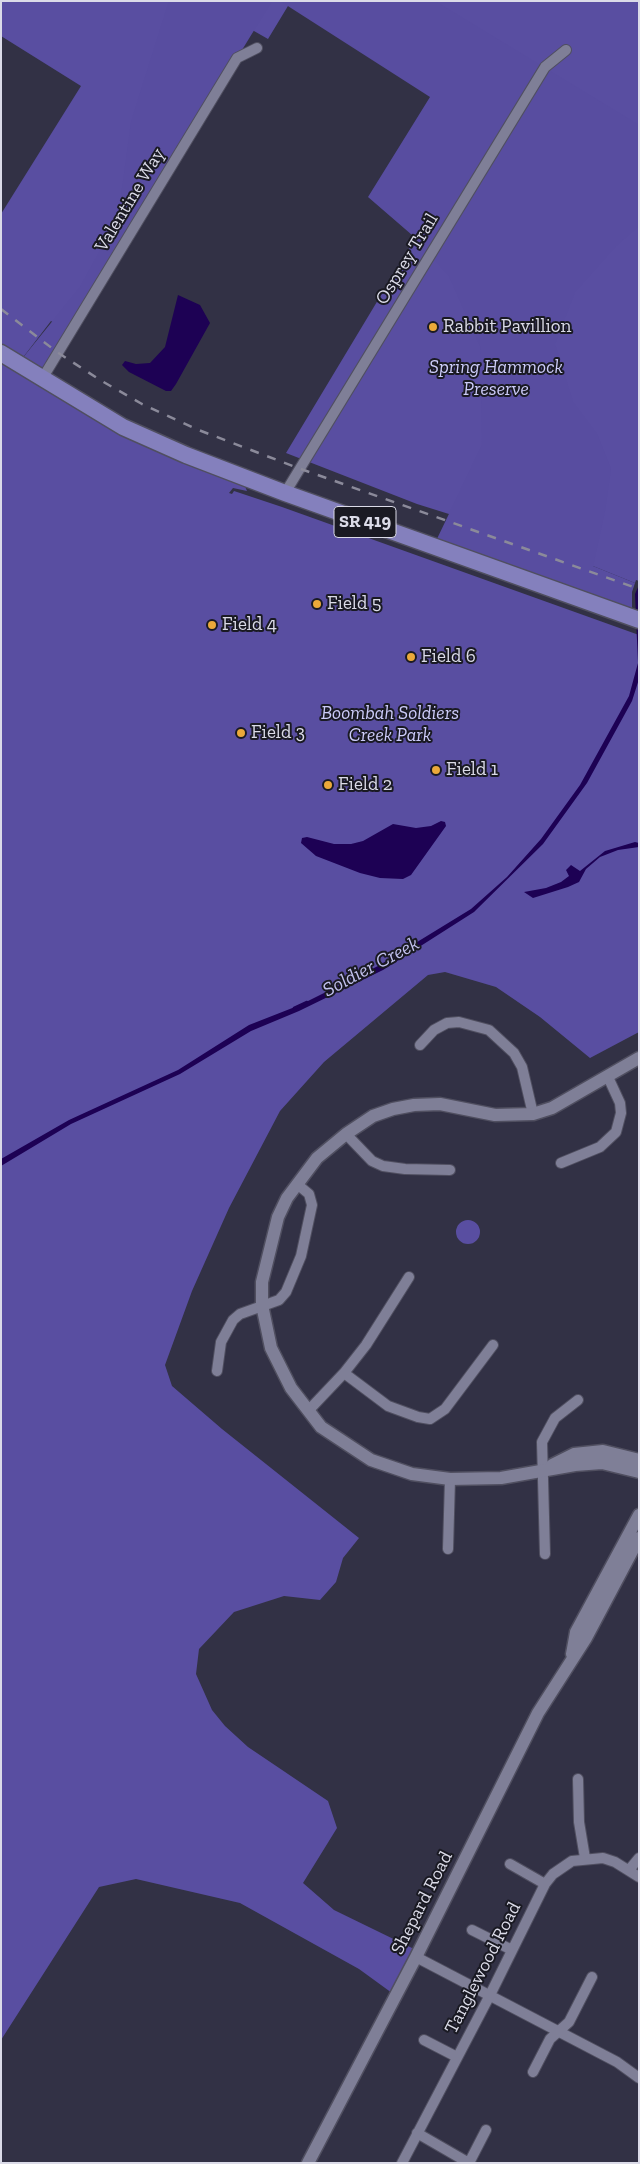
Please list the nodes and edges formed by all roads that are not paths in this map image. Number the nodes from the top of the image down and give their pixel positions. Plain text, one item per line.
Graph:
1 (257, 48) dead end
2 (566, 50) dead end
3 (1, 353) edge
4 (42, 379) junction
5 (284, 493) junction
6 (634, 618) edge
7 (420, 1045) dead end
8 (639, 1058) edge
9 (608, 1077) junction
10 (533, 1114) junction
11 (346, 1134) junction
12 (561, 1163) dead end
13 (450, 1170) dead end
14 (296, 1184) junction
15 (409, 1277) dead end
16 (262, 1305) junction
17 (493, 1345) dead end
18 (217, 1371) dead end
19 (344, 1373) junction
20 (578, 1400) dead end
21 (308, 1411) junction
22 (639, 1460) edge
23 (541, 1471) junction
24 (639, 1472) edge
25 (450, 1479) junction
26 (639, 1515) edge
27 (639, 1538) edge
28 (448, 1548) dead end
29 (545, 1554) dead end
30 (570, 1661) junction
31 (578, 1779) dead end
32 (585, 1858) junction
33 (639, 1858) edge
34 (510, 1864) dead end
35 (629, 1870) junction
36 (639, 1878) edge
37 (545, 1884) junction
38 (472, 1930) dead end
39 (512, 1950) junction
40 (416, 1957) junction
41 (592, 1977) dead end
42 (490, 1995) junction
43 (559, 2031) junction
44 (424, 2040) dead end
45 (457, 2057) junction
46 (534, 2072) dead end
47 (639, 2078) edge
48 (486, 2130) dead end
49 (417, 2133) junction
50 (308, 2163) edge
51 (402, 2163) edge
52 (469, 2163) edge

1 - 4 street, Valentine Way
2 - 5 street, Osprey Trail
3 - 4 main road, SR 419
4 - 5 main road, SR 419
5 - 6 main road, SR 419
7 - 10 street
8 - 9 street
9 - 10 street
9 - 12 street
10 - 11 street
11 - 13 street
11 - 14 street
14 - 16 street
14 - 16 street
15 - 19 street
16 - 18 street
16 - 21 street
17 - 19 street
19 - 21 street
20 - 23 street
21 - 25 street
22 - 23 street
23 - 24 street
23 - 25 street
23 - 29 street
25 - 28 street
26 - 30 street, Shepard Road
27 - 30 street, Shepard Road
30 - 40 street, Shepard Road
31 - 32 street
32 - 35 street, Tanglewood Road
32 - 37 street, Tanglewood Road
33 - 35 street
34 - 37 street
35 - 36 street, Tanglewood Road
37 - 39 street, Tanglewood Road
38 - 39 street
39 - 42 street, Tanglewood Road
40 - 42 street
40 - 50 street, Shepard Road
41 - 43 street
42 - 43 street
42 - 45 street, Tanglewood Road
43 - 46 street
43 - 47 street
44 - 45 street
45 - 49 street, Tanglewood Road
48 - 52 street
49 - 51 street, Tanglewood Road
49 - 52 street

